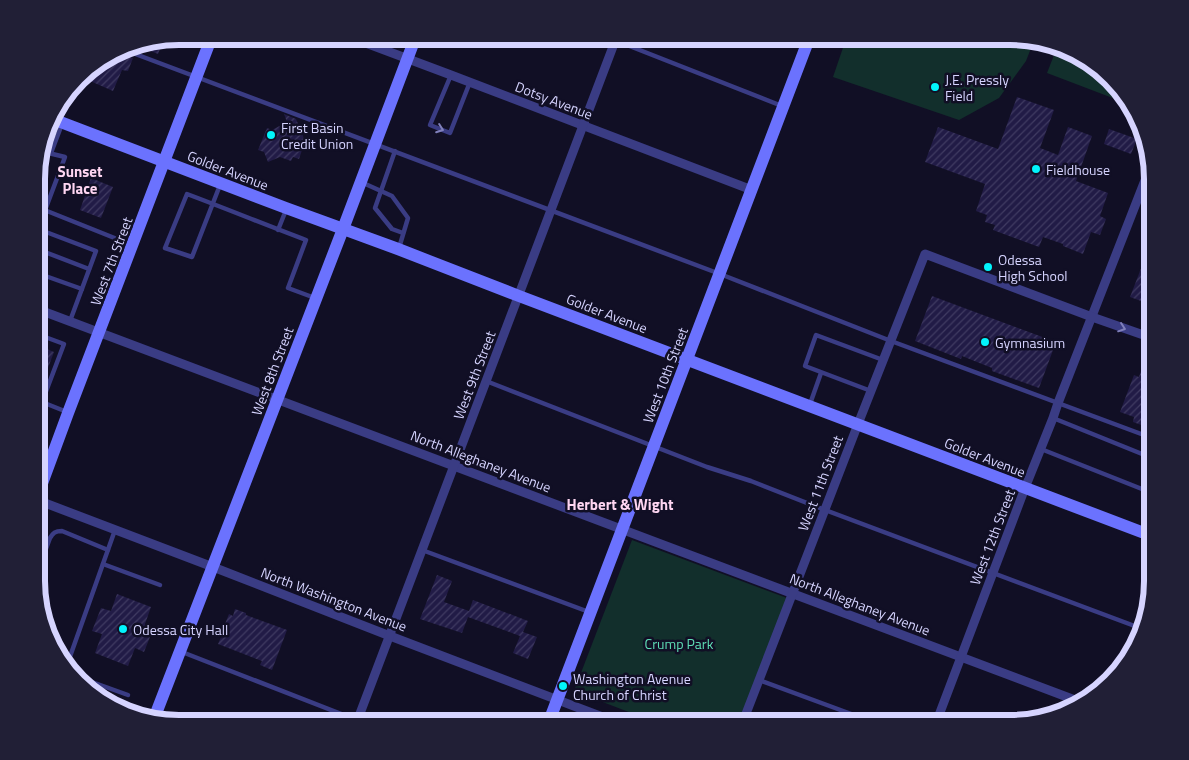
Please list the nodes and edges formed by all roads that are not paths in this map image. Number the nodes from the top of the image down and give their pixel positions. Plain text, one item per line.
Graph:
1 (209, 45) edge
2 (371, 45) edge
3 (413, 45) edge
4 (613, 45) edge
5 (633, 45) edge
6 (807, 45) edge
7 (133, 53) edge
8 (408, 59) junction
9 (451, 75) junction
10 (197, 77) junction
11 (470, 82) junction
12 (784, 106) junction
13 (58, 122) edge
14 (583, 126) junction
15 (55, 128) edge
16 (375, 144) junction
17 (395, 151) junction
18 (48, 153) edge
19 (51, 154) junction
20 (164, 162) junction
21 (361, 182) junction
22 (220, 183) junction
23 (1144, 183) edge
24 (752, 190) junction
25 (382, 191) junction
26 (213, 204) junction
27 (286, 208) junction
28 (46, 209) joint
29 (551, 210) junction
30 (278, 230) junction
31 (343, 230) junction
32 (45, 233) edge
33 (403, 233) junction
34 (133, 246) junction
35 (398, 249) junction
36 (45, 252) edge
37 (89, 269) junction
38 (720, 274) junction
39 (45, 276) edge
40 (82, 289) junction
41 (518, 296) junction
42 (316, 299) junction
43 (45, 312) edge
44 (1092, 317) junction
45 (70, 321) junction
46 (100, 332) junction
47 (1144, 335) edge
48 (45, 337) edge
49 (891, 341) junction
50 (687, 360) junction
51 (883, 360) junction
52 (821, 373) junction
53 (486, 381) junction
54 (45, 389) edge
55 (871, 391) junction
56 (277, 398) junction
57 (45, 403) edge
58 (1058, 403) junction
59 (810, 406) junction
60 (68, 413) junction
61 (1054, 418) junction
62 (858, 424) junction
63 (1144, 435) edge
64 (654, 446) junction
65 (1041, 449) junction
66 (1144, 455) edge
67 (454, 465) junction
68 (45, 479) edge
69 (1025, 488) junction
70 (1144, 490) edge
71 (45, 502) edge
72 (824, 510) junction
73 (622, 529) junction
74 (115, 530) junction
75 (1144, 533) edge
76 (45, 549) edge
77 (108, 550) junction
78 (422, 550) junction
79 (103, 564) junction
80 (213, 567) junction
81 (993, 574) junction
82 (160, 584) dead end
83 (793, 593) junction
84 (590, 613) junction
85 (1136, 626) edge
86 (390, 636) junction
87 (180, 651) junction
88 (961, 657) junction
89 (70, 658) edge
90 (759, 680) junction
91 (90, 682) edge
92 (128, 695) dead end
93 (557, 699) junction
94 (1073, 699) edge
95 (156, 713) edge
96 (340, 715) edge
97 (360, 715) edge
98 (551, 715) edge
99 (598, 715) edge
100 (745, 715) edge
101 (855, 715) edge
102 (939, 715) edge

1 - 10 main road, West 7th Street
2 - 8 street, Dotsy Avenue
3 - 8 main road, West 8th Street
4 - 14 street, West 9th Street
5 - 12 lane
6 - 12 main road, West 10th Street
7 - 10 lane
8 - 9 street, Dotsy Avenue
8 - 16 main road, West 8th Street
9 - 11 street, Dotsy Avenue
9 -> 11 lane
10 - 16 lane
10 - 20 main road, West 7th Street
11 - 14 street, Dotsy Avenue
12 - 24 main road, West 10th Street
13 - 20 main road, Golder Avenue
14 - 24 street, Dotsy Avenue
14 - 29 street, West 9th Street
15 - 19 lane
16 - 17 lane
16 - 21 main road, West 8th Street
17 - 25 lane
17 - 29 lane
18 - 19 lane
19 - 28 lane
20 - 22 main road, Golder Avenue
20 - 34 main road, West 7th Street
21 - 25 lane
21 - 31 main road, West 8th Street
22 - 26 lane
22 - 27 main road, Golder Avenue
23 - 44 street, West 12th Street
24 - 38 main road, West 10th Street
25 - 33 lane
25 - 33 lane
26 - 26 lane
26 - 30 lane
27 - 30 lane
27 - 31 main road, Golder Avenue
28 - 34 lane
29 - 38 lane
29 - 41 street, West 9th Street
30 - 42 lane
31 - 35 main road, Golder Avenue
31 - 42 main road, West 8th Street
32 - 37 lane
33 - 35 lane
34 - 46 main road, West 7th Street
35 - 41 main road, Golder Avenue
36 - 37 lane
37 - 40 lane
38 - 49 lane
38 - 50 main road, West 10th Street
39 - 40 lane
40 - 45 lane
41 - 50 main road, Golder Avenue
41 - 53 street, West 9th Street
42 - 56 main road, West 8th Street
43 - 45 street, North Alleghaney Avenue
44 -> 47 street
44 - 49 street, West 11th Street
44 - 58 street, West 12th Street
45 - 46 street, North Alleghaney Avenue
46 - 56 street, North Alleghaney Avenue
46 - 60 main road, West 7th Street
48 - 54 lane
49 - 51 street, West 11th Street
49 - 58 lane
50 - 59 main road, Golder Avenue
50 - 64 main road, West 10th Street
51 - 52 lane
51 - 55 street, West 11th Street
52 - 55 lane
52 - 59 lane
53 - 64 lane
53 - 67 street, West 9th Street
55 - 62 street, West 11th Street
56 - 67 street, North Alleghaney Avenue
56 - 80 main road, West 8th Street
57 - 60 lane
58 - 61 street, West 12th Street
58 - 63 lane
59 - 62 main road, Golder Avenue
60 - 68 main road, West 7th Street
61 - 65 street, West 12th Street
61 - 66 lane
62 - 69 main road, Golder Avenue
62 - 72 street, West 11th Street
64 - 72 lane
64 - 73 main road, West 10th Street
65 - 69 street, West 12th Street
65 - 70 lane
67 - 73 street, North Alleghaney Avenue
67 - 78 street, West 9th Street
69 - 75 main road, Golder Avenue
69 - 81 street, West 12th Street
71 - 74 street, North Washington Avenue
72 - 81 lane
72 - 83 street, West 11th Street
73 - 83 street, North Alleghaney Avenue
73 - 84 main road, West 10th Street
74 - 77 lane
74 - 80 street, North Washington Avenue
76 - 77 lane
77 - 79 lane
78 - 84 lane
78 - 86 street, West 9th Street
79 - 82 lane
79 - 89 lane
80 - 86 street, North Washington Avenue
80 - 87 main road, West 8th Street
81 - 85 lane
81 - 88 street, West 12th Street
83 - 88 street, North Alleghaney Avenue
83 - 90 street, West 11th Street
84 - 93 main road, West 10th Street
86 - 93 street, North Washington Avenue
86 - 97 street, West 9th Street
87 - 95 main road, West 8th Street
87 - 96 lane
88 - 94 street, North Alleghaney Avenue
88 - 102 street, West 12th Street
90 - 100 street, West 11th Street
90 - 101 lane
91 - 92 lane
93 - 98 main road, West 10th Street
93 - 99 street, North Washington Avenue

